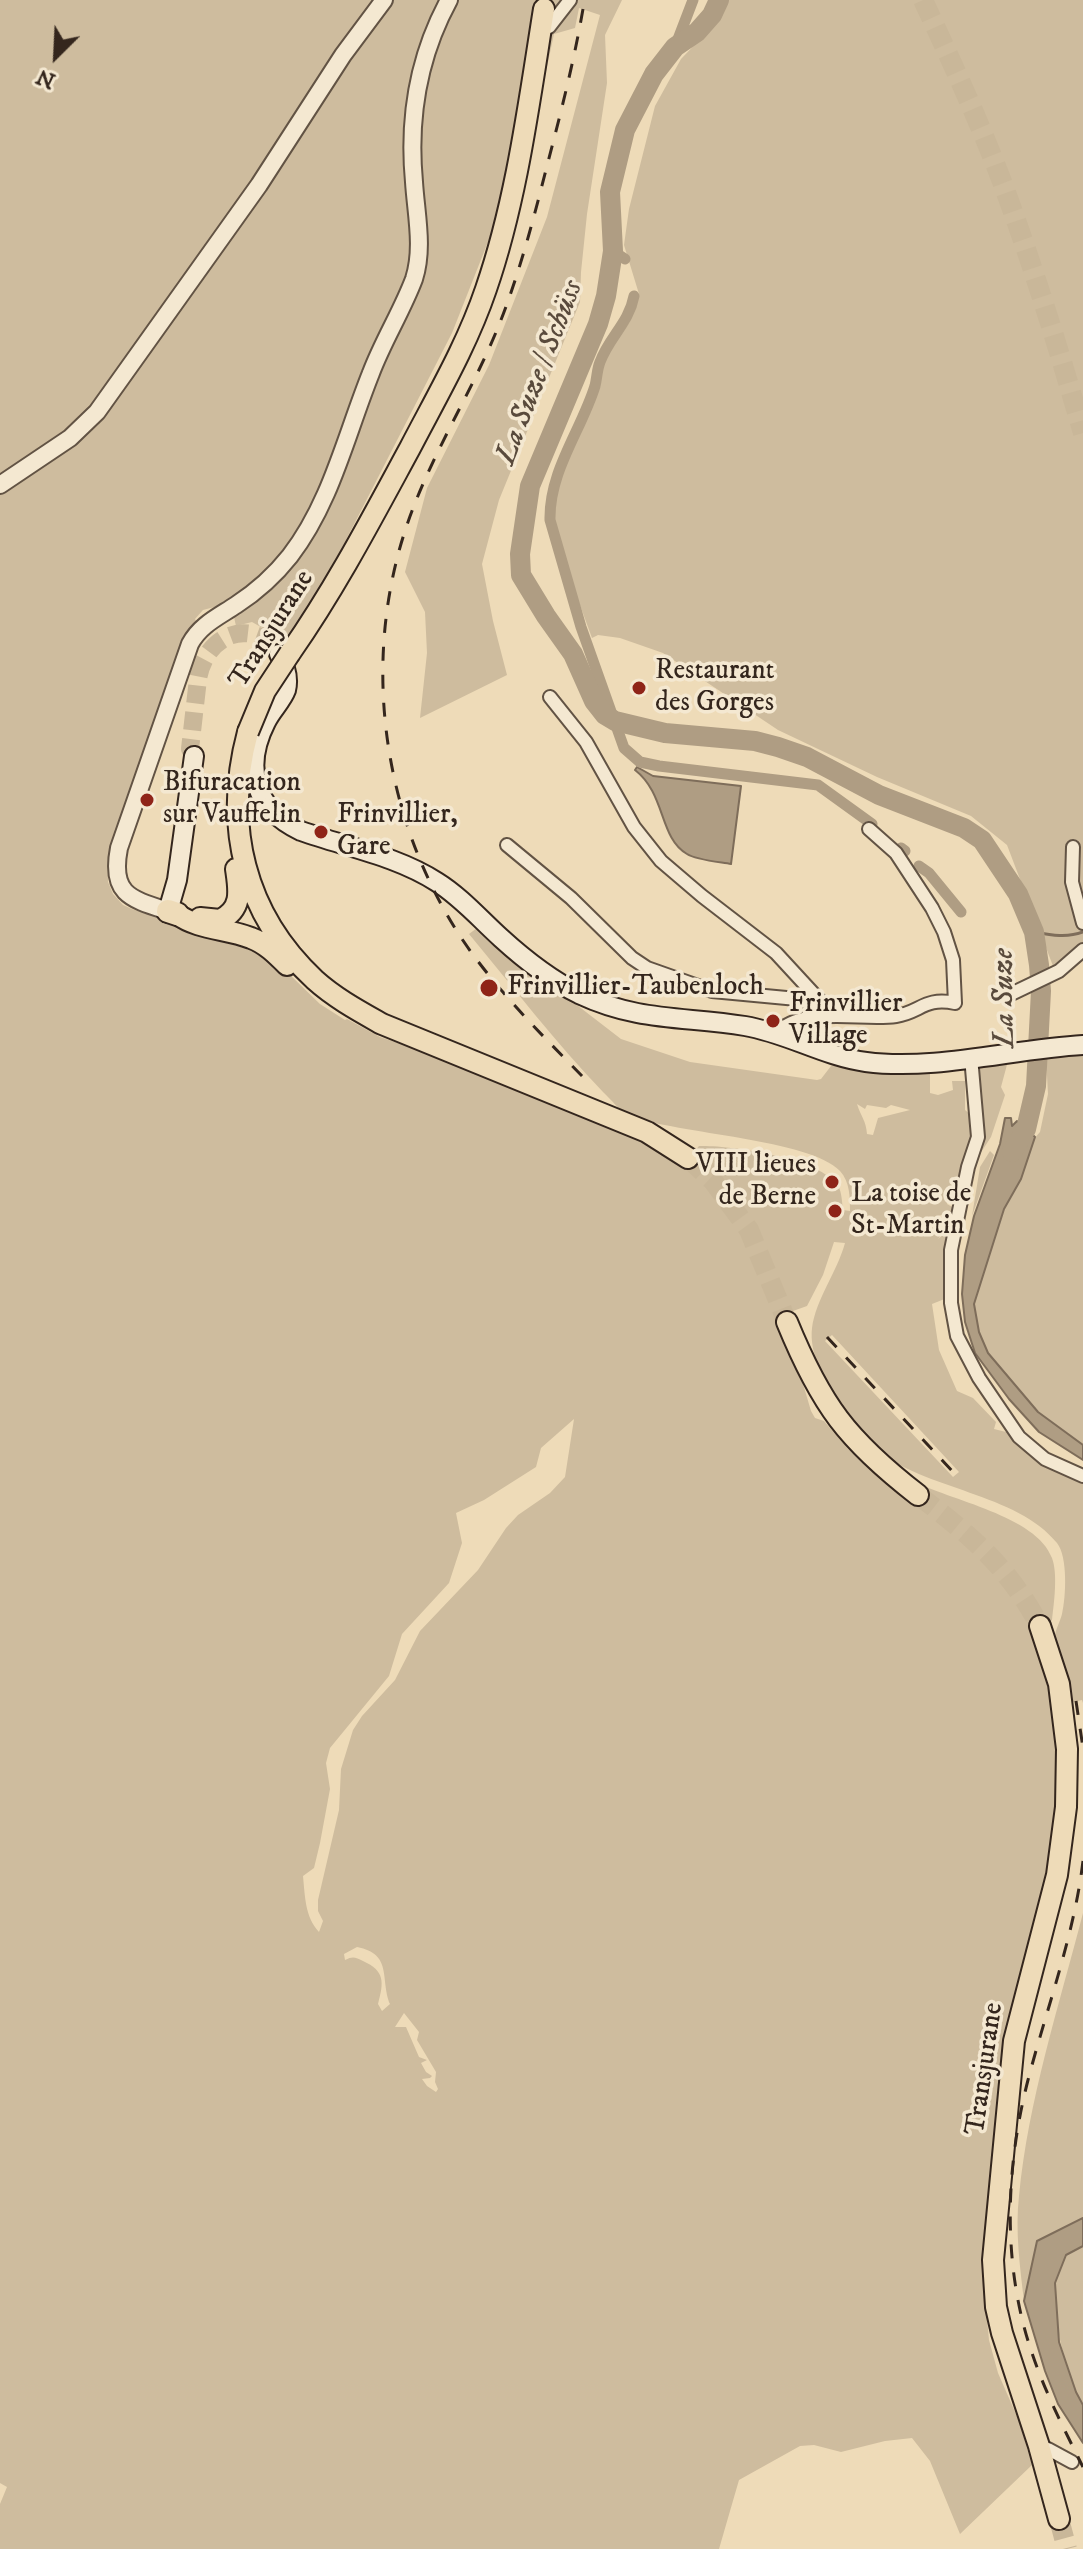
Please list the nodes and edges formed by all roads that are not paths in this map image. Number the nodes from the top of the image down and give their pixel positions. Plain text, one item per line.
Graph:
1 (384, 0) edge
2 (449, 0) edge
3 (570, 0) edge
4 (546, 18) joint
5 (0, 485) edge
6 (281, 656) junction
7 (550, 697) dead end
8 (194, 756) tunnel mouth
9 (869, 829) dead end
10 (507, 845) dead end
11 (1073, 847) dead end
12 (248, 900) junction
13 (173, 912) junction
14 (1083, 922) edge
15 (1083, 950) edge
16 (1009, 995) dead end
17 (342, 1001) junction
18 (823, 1004) junction
19 (840, 1015) junction
20 (776, 1034) junction
21 (1079, 1045) edge
22 (976, 1057) junction
23 (688, 1158) tunnel mouth
24 (787, 1322) tunnel mouth
25 (1083, 1476) edge
26 (918, 1495) tunnel mouth
27 (1040, 1626) tunnel mouth
28 (1048, 2449) dead end
29 (1072, 2462) dead end
30 (1059, 2519) tunnel mouth

1 - 5 street
2 - 13 street
3 - 4 street
4 - 6 main road, Transjurane
6 - 12 main road, Transjurane, bridge
6 - 20 main road
7 - 18 street
8 - 13 main road
9 - 19 street
10 - 18 street
11 - 14 street
12 - 13 main road
12 - 17 main road
13 - 17 main road
15 - 16 street
17 - 23 main road
18 - 19 street
19 - 20 street
20 - 22 main road
21 - 22 main road
22 - 25 street
24 - 26 main road
27 - 30 main road, Transjurane
28 - 29 street

